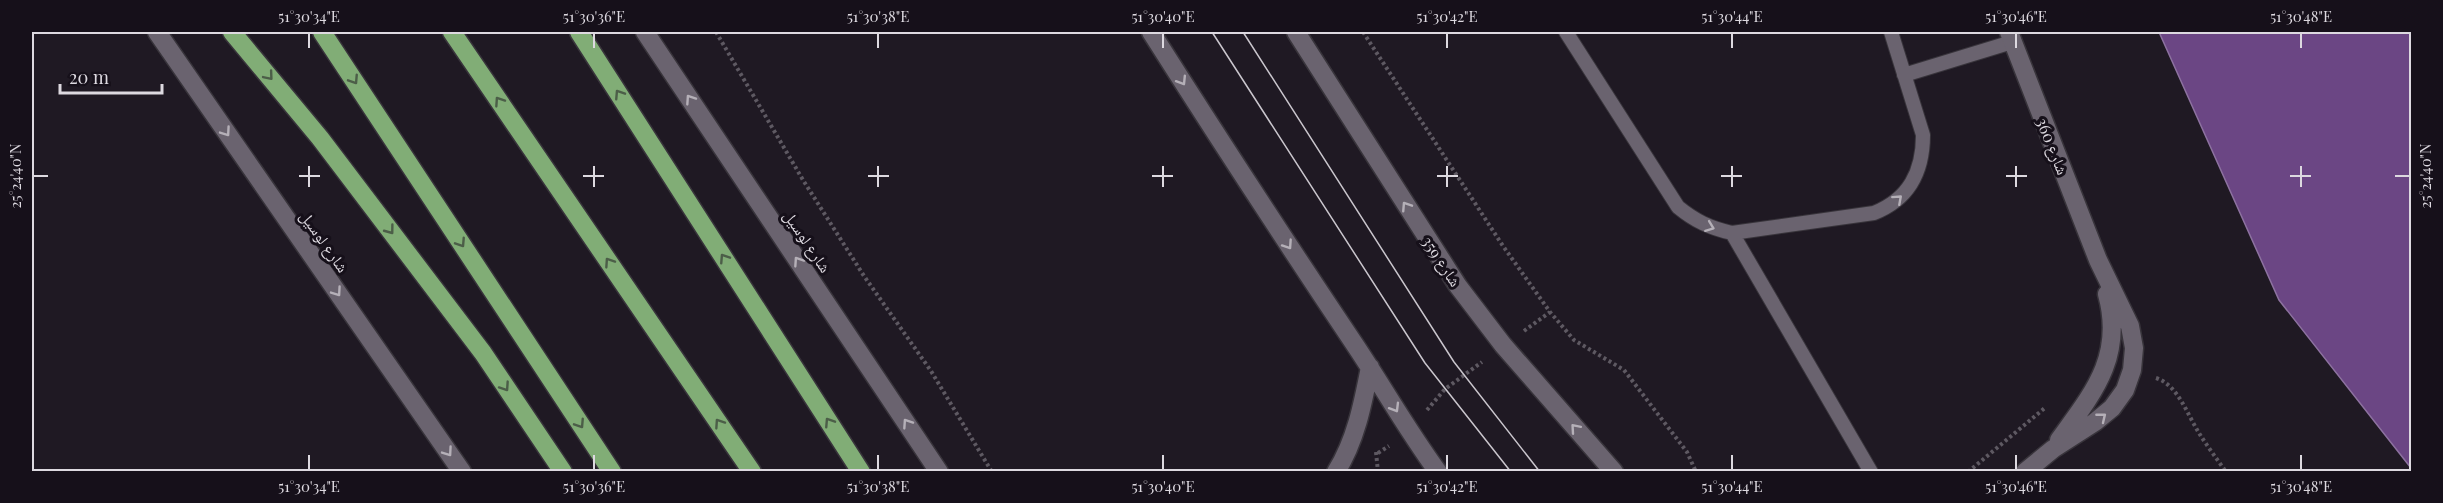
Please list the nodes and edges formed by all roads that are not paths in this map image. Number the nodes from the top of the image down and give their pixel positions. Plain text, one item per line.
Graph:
1 (157, 32) edge
2 (232, 32) edge
3 (322, 32) edge
4 (452, 32) edge
5 (579, 32) edge
6 (645, 32) edge
7 (1151, 32) edge
8 (1296, 32) edge
9 (1566, 32) edge
10 (1891, 32) edge
11 (2011, 37) edge
12 (1904, 75) junction
13 (1732, 233) junction
14 (2098, 260) junction
15 (1370, 367) junction
16 (2053, 448) junction
17 (462, 471) edge
18 (563, 471) edge
19 (612, 471) edge
20 (752, 471) edge
21 (861, 471) edge
22 (939, 471) edge
23 (1336, 471) edge
24 (1438, 471) edge
25 (1614, 471) edge
26 (1871, 471) edge
27 (2025, 471) edge

1 -> 17 street, شارع لوسيل
2 -> 18 highway
3 -> 19 highway
20 -> 4 highway
21 -> 5 highway
22 -> 6 street, شارع لوسيل
7 -> 15 street
25 -> 8 street, شارع 359
9 -> 13 lane
10 - 12 lane
11 - 12 lane
11 - 14 street, شارع 360
13 -> 12 lane
13 - 26 lane
14 - 16 street, شارع 360
16 -> 14 street, شارع 360
15 - 23 street
15 -> 24 street
16 - 27 street, شارع 360

